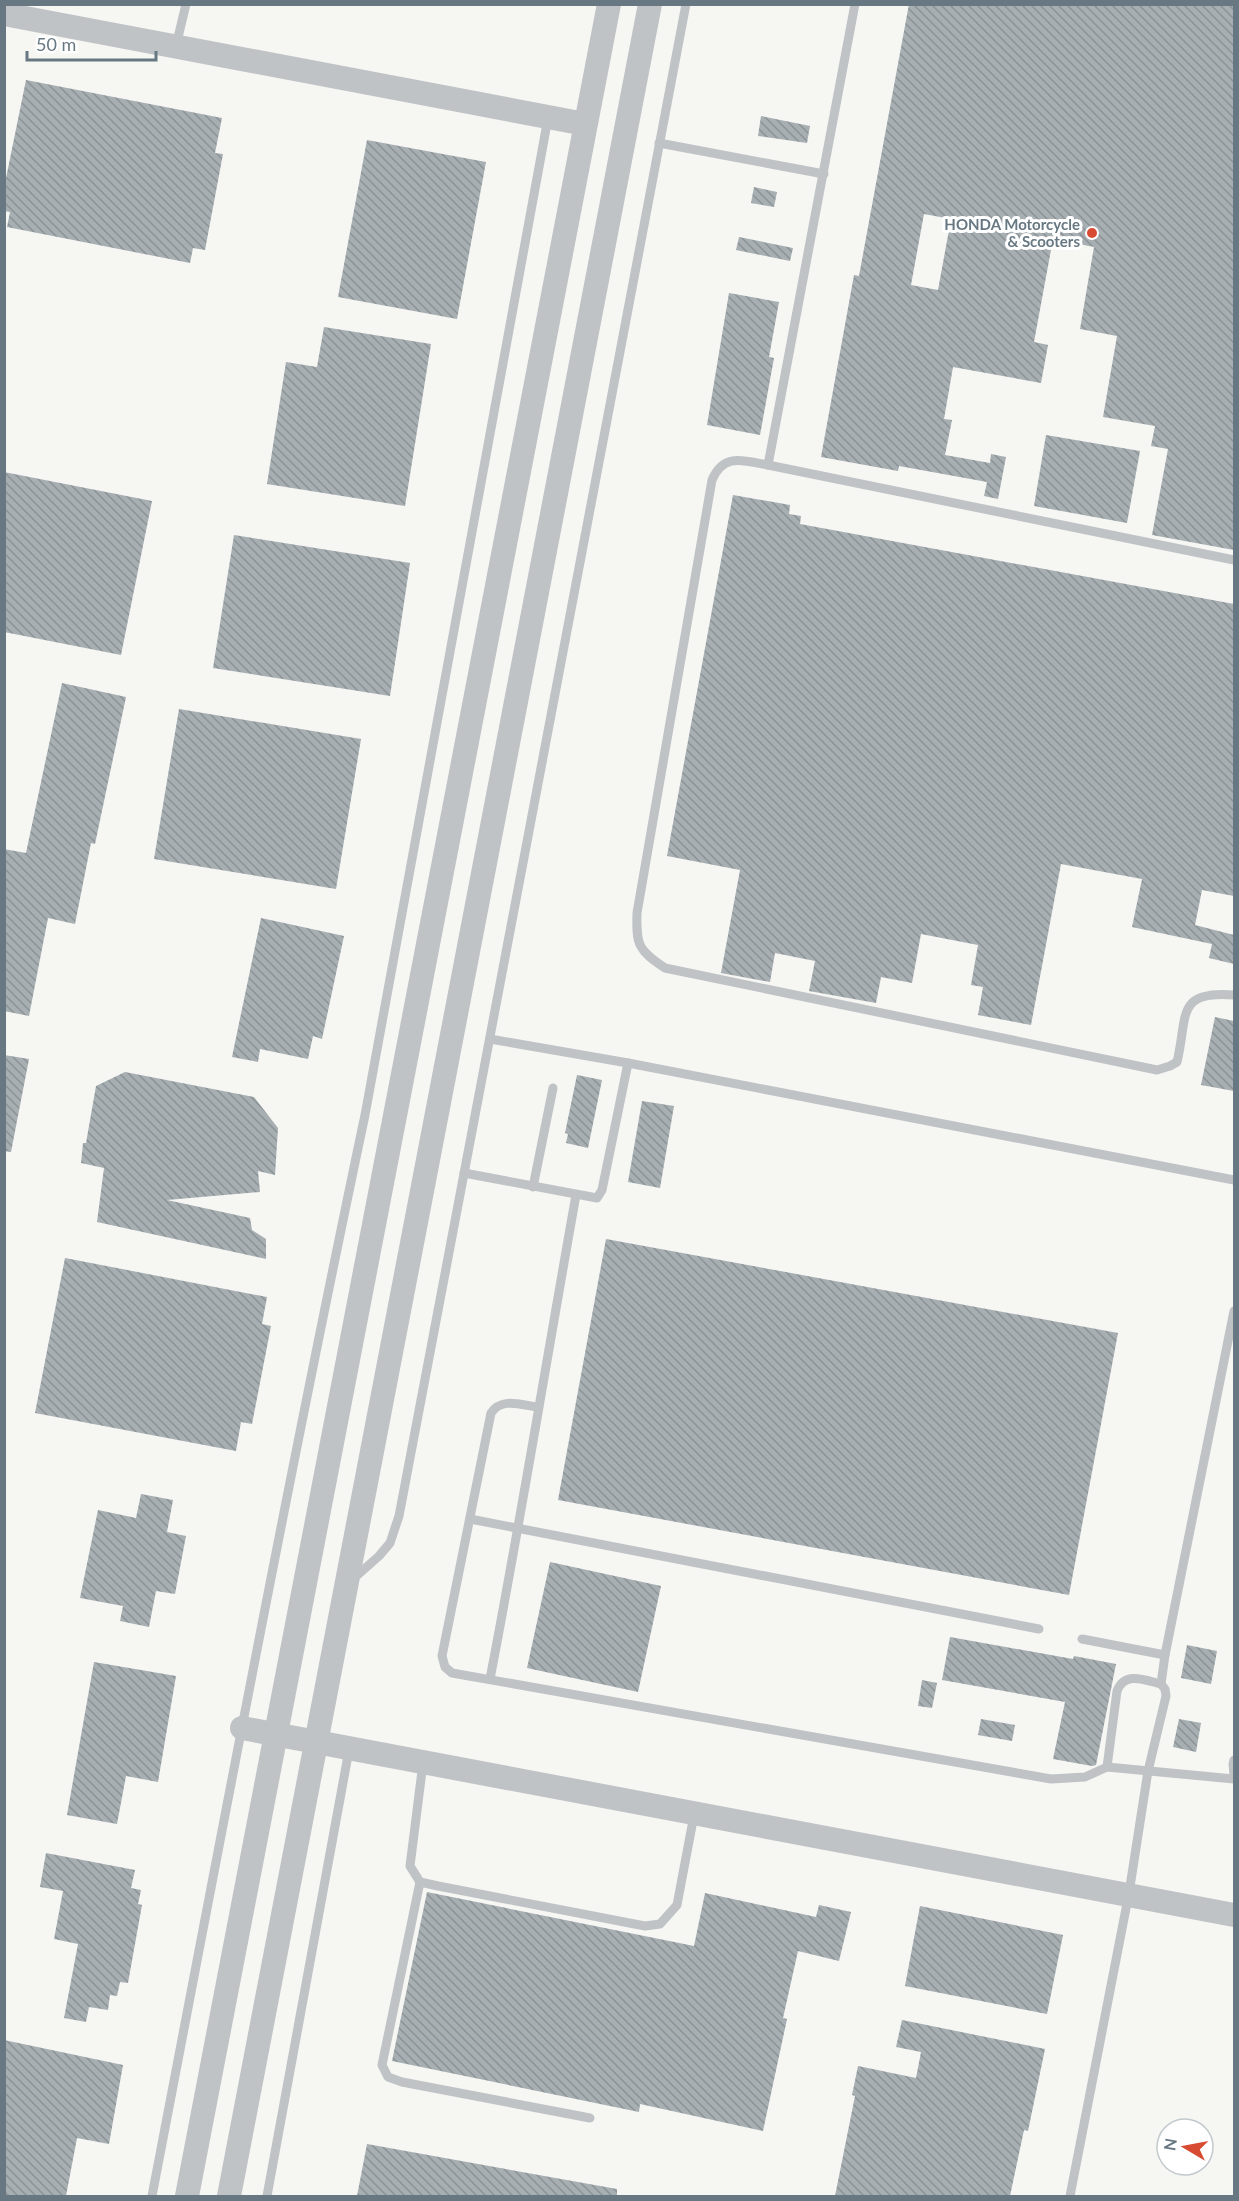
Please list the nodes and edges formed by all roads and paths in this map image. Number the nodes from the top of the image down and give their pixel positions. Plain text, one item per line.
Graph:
1 (186, 4) edge
2 (609, 4) edge
3 (650, 4) edge
4 (686, 4) edge
5 (855, 4) edge
6 (4, 14) edge
7 (176, 46) junction
8 (548, 117) junction
9 (585, 124) junction
10 (659, 143) junction
11 (824, 174) junction
12 (768, 465) junction
13 (1234, 560) edge
14 (1234, 995) edge
15 (490, 1039) junction
16 (628, 1063) junction
17 (553, 1089) dead end
18 (464, 1173) junction
19 (1234, 1180) edge
20 (533, 1186) junction
21 (576, 1195) junction
22 (1234, 1311) edge
23 (537, 1407) junction
24 (470, 1519) junction
25 (519, 1528) junction
26 (346, 1586) junction
27 (1039, 1629) dead end
28 (1082, 1640) dead end
29 (1165, 1655) junction
30 (490, 1679) junction
31 (1161, 1684) junction
32 (242, 1728) junction
33 (276, 1733) junction
34 (316, 1741) junction
35 (350, 1747) junction
36 (1234, 1760) edge
37 (423, 1761) junction
38 (1107, 1767) junction
39 (1148, 1771) junction
40 (1234, 1777) edge
41 (695, 1812) junction
42 (420, 1882) junction
43 (1129, 1893) junction
44 (1234, 1915) edge
45 (590, 2118) dead end
46 (152, 2196) edge
47 (187, 2196) edge
48 (230, 2196) edge
49 (267, 2196) edge
50 (1070, 2196) edge

1 - 7 lane
2 - 9 street
3 - 26 street
4 - 10 lane
5 - 11 lane
6 - 7 street
7 - 8 street
8 - 9 street
8 - 32 lane
9 - 33 street
10 - 11 lane
10 - 15 lane
11 - 12 lane
12 - 13 lane
12 - 14 lane
15 - 16 lane
15 - 18 lane
16 - 19 lane
16 - 21 lane
17 - 20 lane
18 - 20 lane
18 - 26 lane
20 - 21 lane
21 - 23 lane
22 - 29 lane
23 - 24 lane
23 - 25 lane
24 - 25 lane
24 - 30 lane
25 - 27 lane
25 - 30 lane
26 - 34 street
28 - 29 lane
29 - 31 lane
30 - 38 lane
31 - 38 lane
31 - 39 lane
32 - 33 street
32 - 46 lane
33 - 34 street
33 - 47 street
34 - 35 street
34 - 48 street
35 - 37 street
35 - 49 lane
36 - 40 lane
37 - 41 street
37 - 42 lane
38 - 39 lane
39 - 40 lane
39 - 43 lane
41 - 42 lane
41 - 43 street
42 - 45 lane
43 - 44 street
43 - 50 lane

